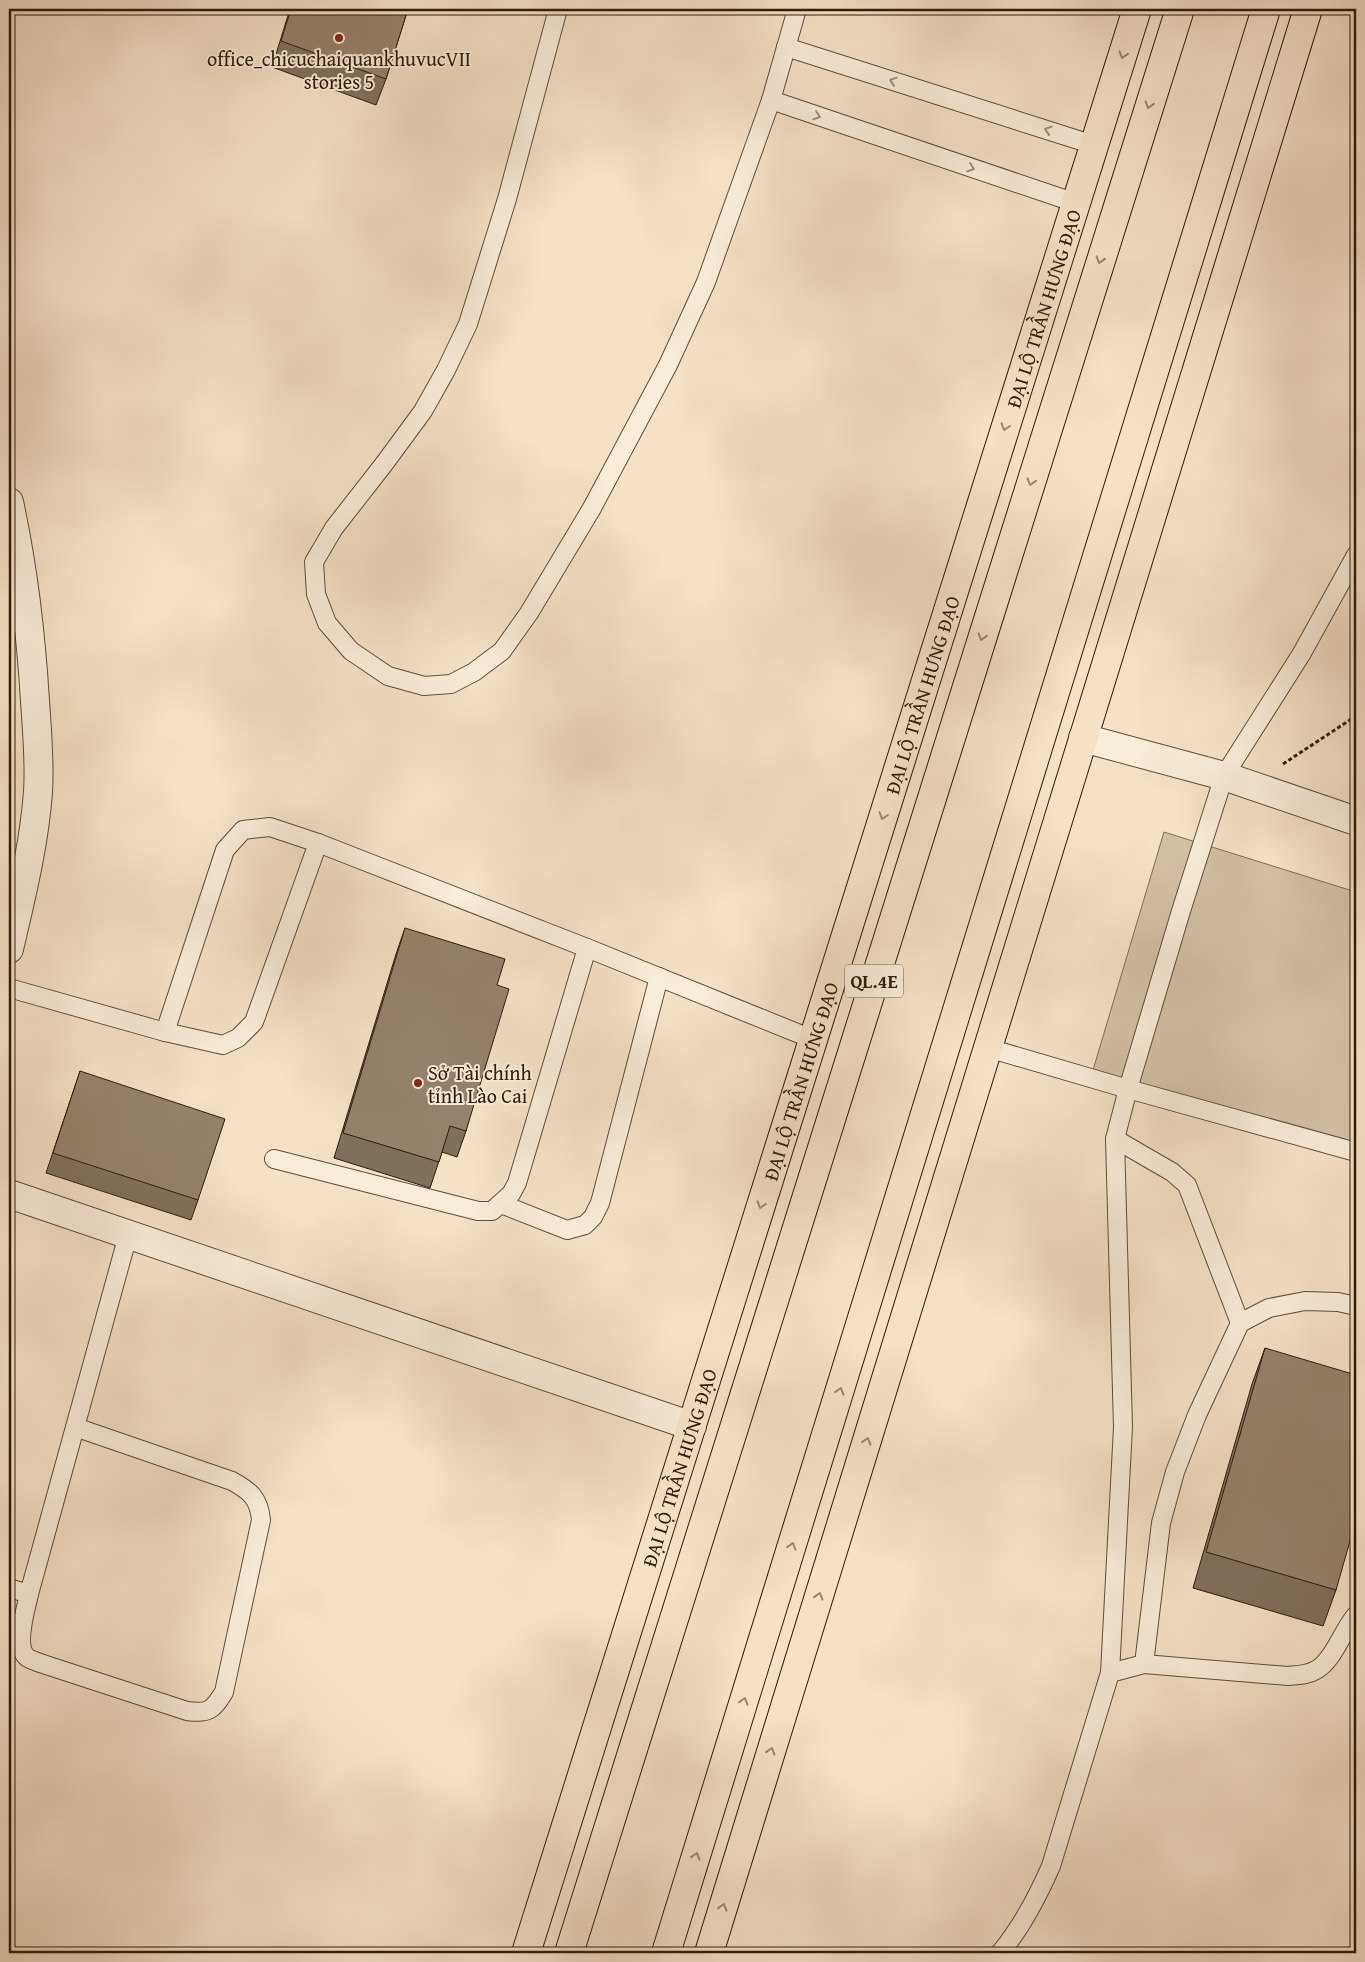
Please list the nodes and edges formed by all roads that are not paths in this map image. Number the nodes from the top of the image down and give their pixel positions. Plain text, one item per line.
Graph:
1 (558, 9) edge
2 (797, 9) edge
3 (1137, 9) edge
4 (1180, 9) edge
5 (1266, 9) edge
6 (1308, 9) edge
7 (786, 47) junction
8 (771, 100) junction
9 (1094, 145) junction
10 (1076, 203) junction
11 (9, 502) edge
12 (1356, 555) edge
13 (1084, 738) junction
14 (1224, 776) junction
15 (1356, 821) edge
16 (318, 843) junction
17 (587, 948) junction
18 (9, 949) edge
19 (660, 977) junction
20 (9, 988) edge
21 (164, 1032) junction
22 (812, 1039) junction
23 (988, 1048) junction
24 (1128, 1089) junction
25 (1116, 1139) junction
26 (1356, 1152) edge
27 (274, 1159) dead end
28 (9, 1194) edge
29 (501, 1204) junction
30 (128, 1235) junction
31 (1356, 1306) edge
32 (1240, 1323) junction
33 (692, 1426) junction
34 (75, 1427) junction
35 (9, 1588) edge
36 (29, 1594) junction
37 (1356, 1615) edge
38 (1144, 1664) junction
39 (1110, 1673) junction
40 (526, 1953) edge
41 (569, 1953) edge
42 (666, 1953) edge
43 (709, 1953) edge
44 (1000, 1953) edge

1 - 8 lane
2 - 7 lane
3 -> 9 main road, ĐẠI LỘ TRẦN HƯNG ĐẠO
4 -> 41 main road, ĐẠI LỘ TRẦN HƯNG ĐẠO / QL.4E
42 -> 5 main road
6 - 13 main road
7 - 8 lane
9 -> 7 lane
8 -> 10 lane
9 - 10 main road, ĐẠI LỘ TRẦN HƯNG ĐẠO
10 -> 22 main road, ĐẠI LỘ TRẦN HƯNG ĐẠO
11 - 18 street
12 - 14 lane
13 - 14 street
13 - 23 main road
14 - 15 street
14 - 24 lane
16 - 17 lane
16 - 21 lane
16 - 21 lane
17 - 19 lane
17 - 29 lane
19 - 22 lane
19 - 29 lane
20 - 21 lane
22 -> 33 main road, ĐẠI LỘ TRẦN HƯNG ĐẠO
23 - 24 lane
43 -> 23 main road
24 - 25 lane
24 - 26 lane
25 - 32 lane
25 - 39 lane
27 - 29 lane
28 - 30 street
30 - 33 street
30 - 34 lane
31 - 32 lane
32 - 38 lane
33 - 40 main road, ĐẠI LỘ TRẦN HƯNG ĐẠO
34 - 36 lane
34 - 36 lane
35 - 36 lane
37 - 38 lane
38 - 39 lane
39 - 44 lane

